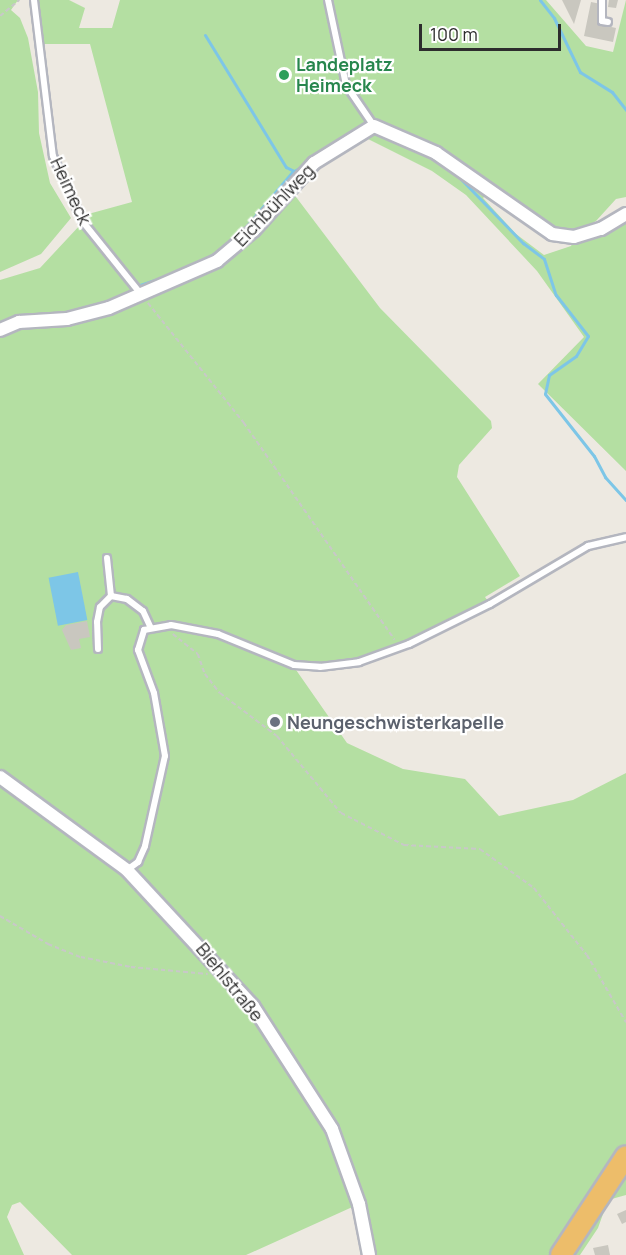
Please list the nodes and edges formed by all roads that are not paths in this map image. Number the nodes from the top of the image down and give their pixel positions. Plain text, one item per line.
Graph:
1 (34, 0) edge
2 (328, 0) edge
3 (602, 0) edge
4 (608, 22) dead end
5 (374, 126) junction
6 (626, 214) edge
7 (140, 293) junction
8 (0, 330) edge
9 (626, 537) edge
10 (107, 558) dead end
11 (111, 596) junction
12 (150, 627) junction
13 (99, 649) dead end
14 (0, 777) edge
15 (127, 870) junction
16 (626, 1156) edge
17 (369, 1255) edge
18 (561, 1255) edge

1 - 7 lane, Heimeck
2 - 5 lane
3 - 4 lane
5 - 6 street
5 - 7 street, Eichbühlweg
7 - 8 street, Eichbühlweg
9 - 12 lane
10 - 11 lane
11 - 12 lane
11 - 13 lane
12 - 15 lane
14 - 15 street, Biehlstraße
15 - 17 street, Biehlstraße
16 - 18 highway

